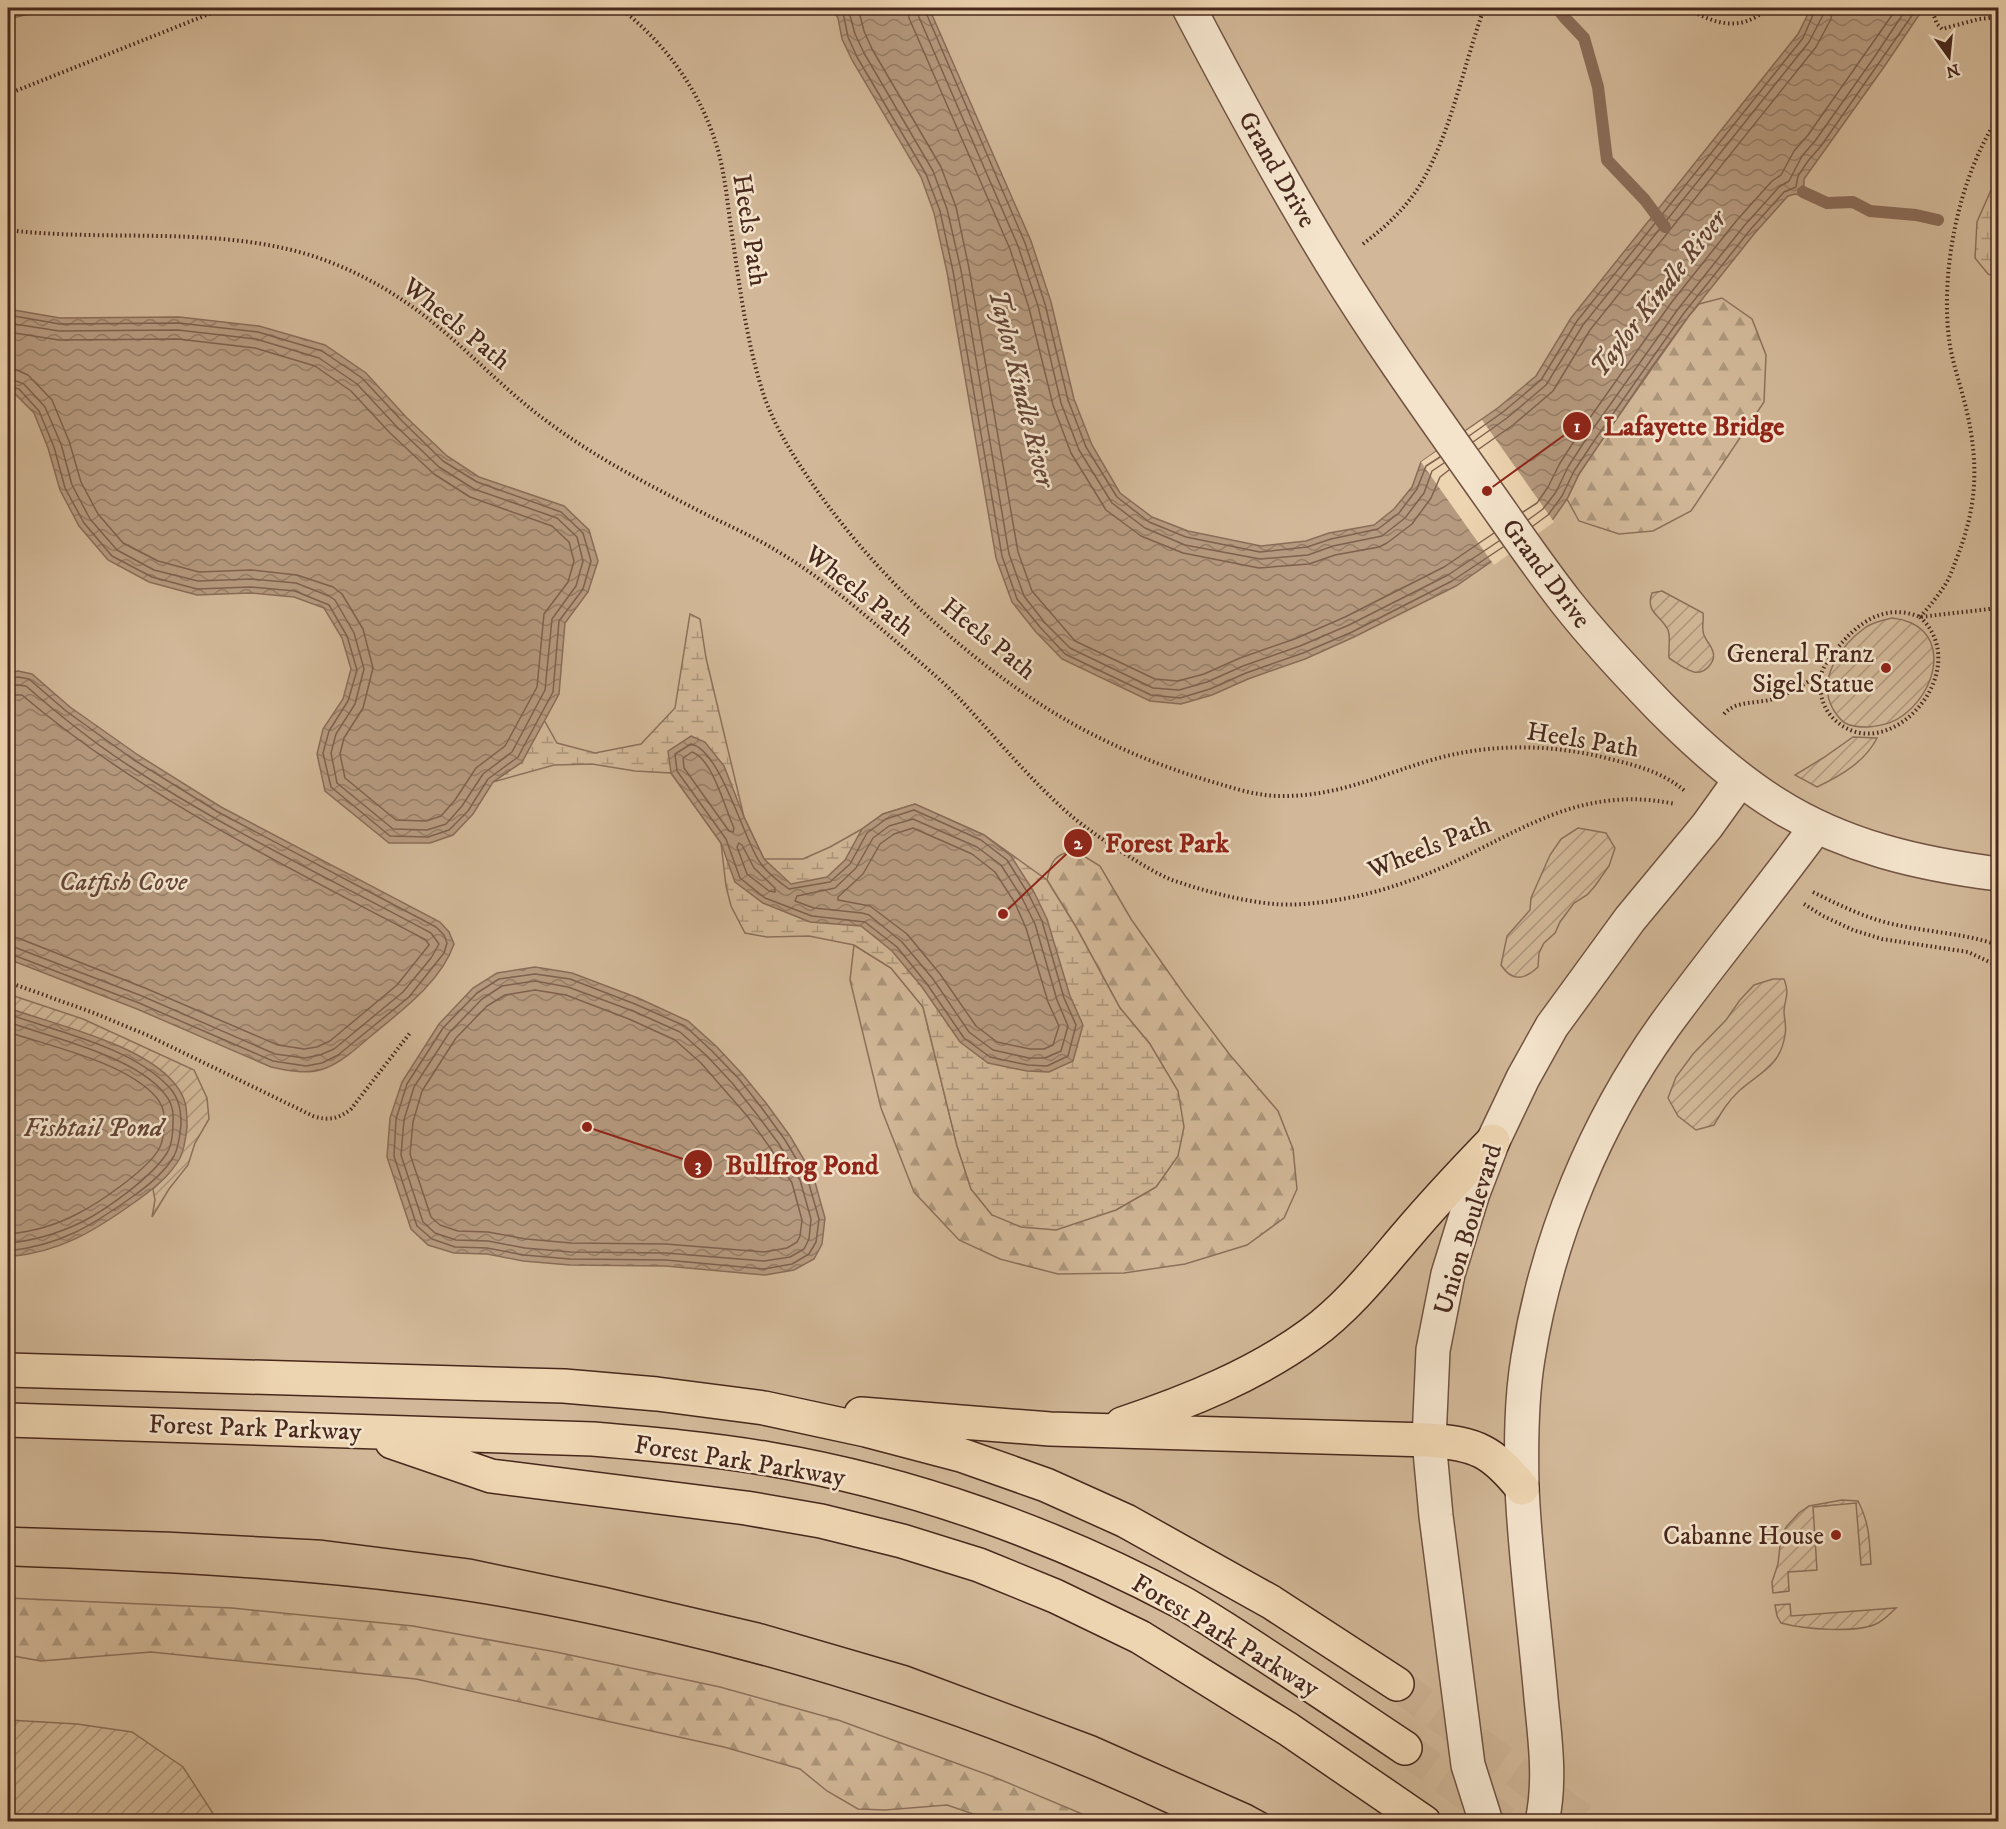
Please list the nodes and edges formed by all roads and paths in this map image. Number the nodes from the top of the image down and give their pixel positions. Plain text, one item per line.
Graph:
1 (224, 8) edge
2 (620, 8) edge
3 (1189, 8) edge
4 (1486, 8) edge
5 (1686, 8) edge
6 (1768, 8) edge
7 (1931, 8) edge
8 (1998, 17) edge
9 (8, 94) edge
10 (1998, 118) edge
11 (8, 230) edge
12 (1359, 247) dead end
13 (1998, 608) edge
14 (1920, 617) junction
15 (1821, 673) junction
16 (1722, 718) dead end
17 (1740, 780) junction
18 (1688, 793) dead end
19 (1673, 803) dead end
20 (1816, 827) junction
21 (1998, 874) edge
22 (1810, 890) dead end
23 (1806, 905) dead end
24 (1998, 945) edge
25 (1998, 966) edge
26 (8, 982) edge
27 (410, 1033) dead end
28 (1492, 1141) junction
29 (8, 1370) edge
30 (764, 1408) junction
31 (8, 1420) edge
32 (356, 1430) junction
33 (1103, 1431) junction
34 (1429, 1440) junction
35 (1522, 1488) junction
36 (1397, 1684) tunnel mouth
37 (1405, 1748) tunnel mouth
38 (1424, 1821) edge
39 (1486, 1821) edge
40 (1542, 1821) edge

1 - 9 path
2 - 18 path, Heels Path
3 - 17 street, Grand Drive
4 - 12 path
5 - 6 path
7 - 8 path
10 - 14 path
11 - 19 path, Wheels Path
13 - 14 path
14 - 15 path
14 - 15 path
15 - 16 path
17 - 20 street, Grand Drive
17 - 28 street, Union Boulevard
20 - 21 street, Grand Drive
20 - 35 street
22 - 24 path
23 - 25 path
26 - 27 path
28 - 33 main road
28 - 34 street, Union Boulevard
29 - 30 main road, Forest Park Parkway
30 - 33 main road
30 - 36 main road, Forest Park Parkway
31 - 32 main road, Forest Park Parkway
32 - 37 main road, Forest Park Parkway
32 - 38 main road
33 - 34 main road
34 - 35 main road
34 - 39 street, Union Boulevard
35 - 40 street

